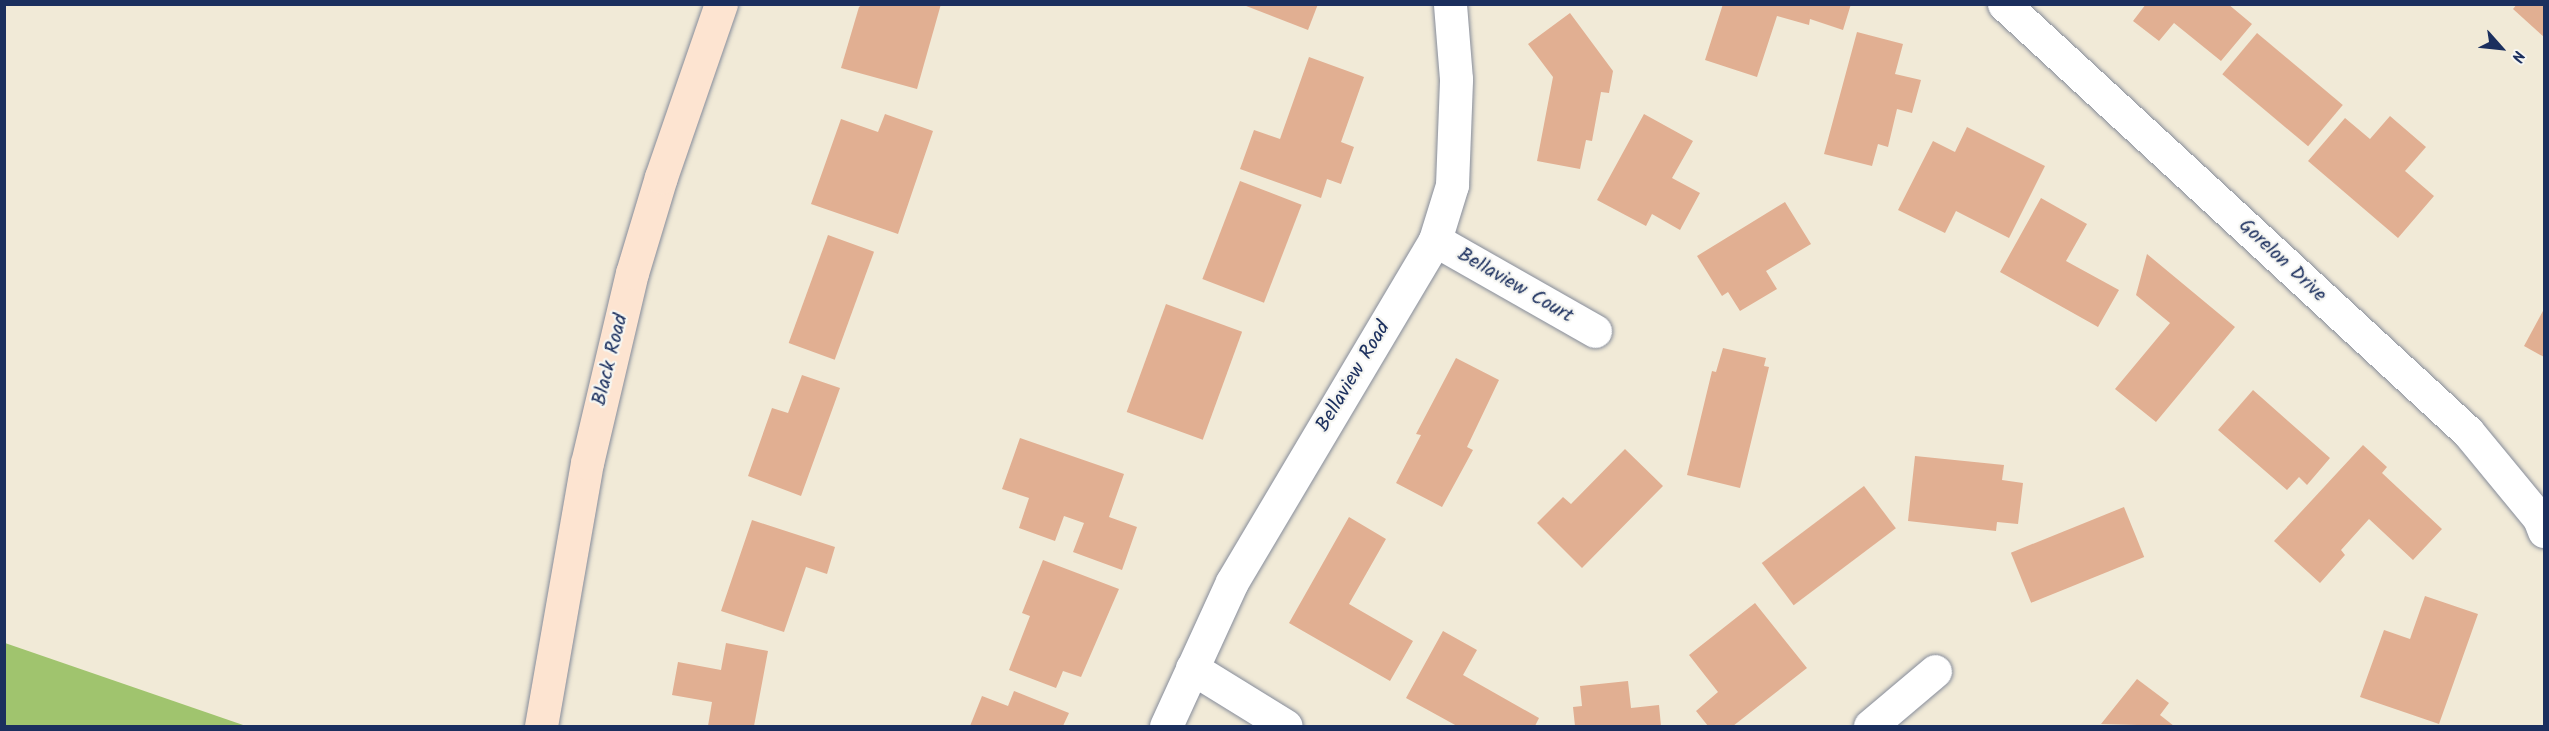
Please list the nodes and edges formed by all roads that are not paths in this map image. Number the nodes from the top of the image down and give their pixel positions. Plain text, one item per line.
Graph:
1 (721, 4) edge
2 (1450, 4) edge
3 (2004, 4) edge
4 (1435, 240) junction
5 (1595, 331) dead end
6 (2544, 531) edge
7 (1192, 668) junction
8 (1935, 671) dead end
9 (541, 726) edge
10 (1166, 726) edge
11 (1286, 726) edge
12 (1870, 726) edge

1 - 9 main road, Black Road
2 - 4 street, Bellaview Road
3 - 6 street, Gorelon Drive
4 - 5 street, Bellaview Court
4 - 7 street, Bellaview Road
7 - 10 street, Bellaview Road
7 - 11 street
8 - 12 street

